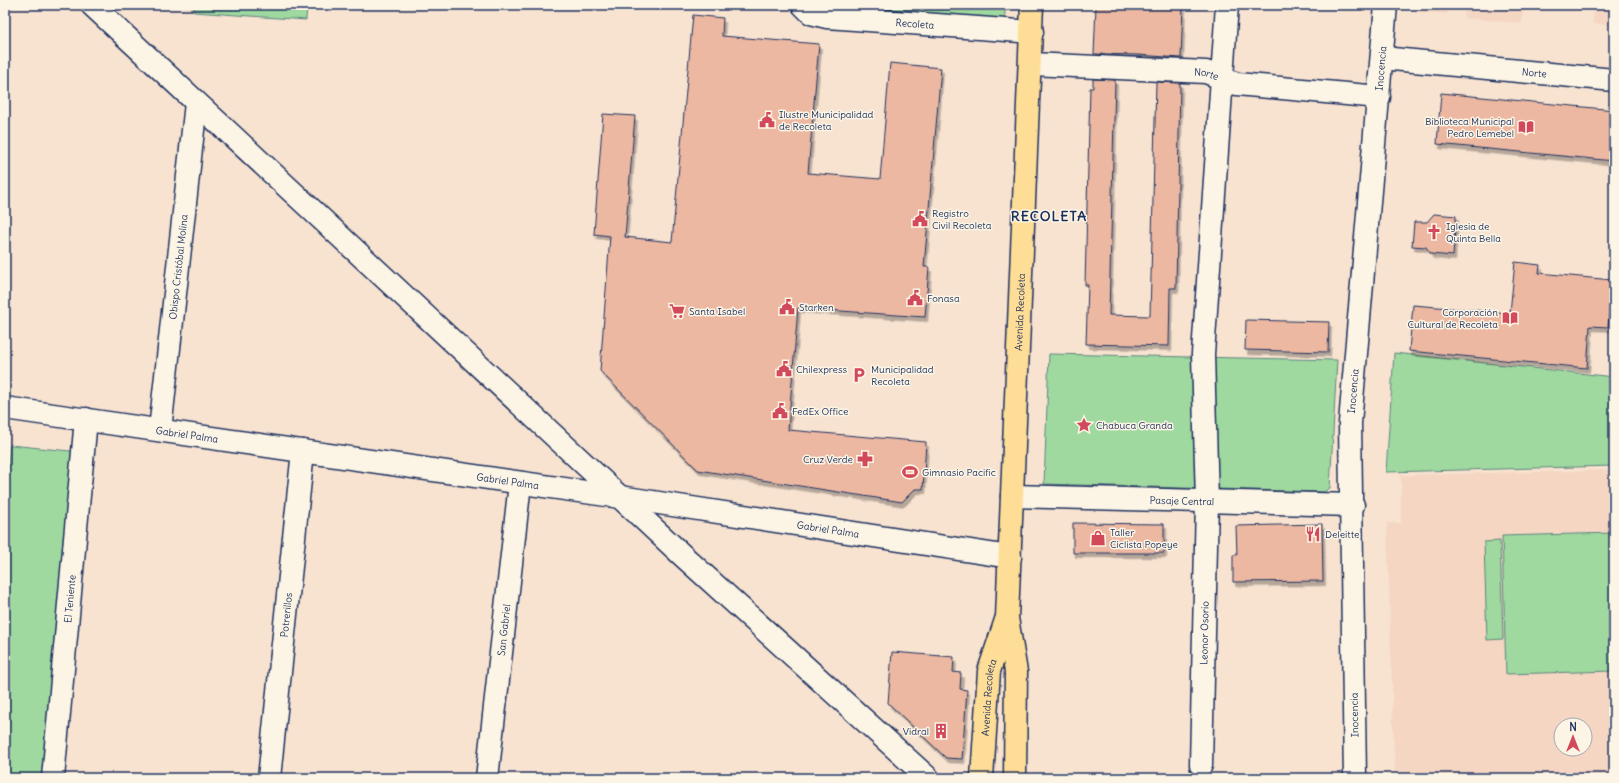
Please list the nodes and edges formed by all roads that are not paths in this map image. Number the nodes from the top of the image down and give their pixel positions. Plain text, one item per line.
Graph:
1 (92, 5) edge
2 (803, 5) edge
3 (1032, 5) edge
4 (1227, 5) edge
5 (1386, 5) edge
6 (1032, 32) junction
7 (1382, 58) junction
8 (1031, 64) junction
9 (1222, 78) junction
10 (1614, 80) edge
11 (1379, 97) junction
12 (196, 103) junction
13 (5, 408) edge
14 (86, 419) junction
15 (160, 430) junction
16 (303, 451) junction
17 (520, 482) junction
18 (1012, 496) junction
19 (620, 497) junction
20 (1207, 502) junction
21 (1352, 505) junction
22 (1010, 557) junction
23 (1007, 618) junction
24 (1201, 765) dead end
25 (53, 778) edge
26 (269, 778) edge
27 (487, 778) edge
28 (928, 778) edge
29 (982, 778) edge
30 (1015, 778) edge
31 (1355, 778) edge

1 - 12 street
2 - 6 street, Recoleta
3 - 6 main road, Avenida Recoleta
4 - 9 street, Leonor Osorio
5 - 7 street, Inocencia
6 - 8 main road, Avenida Recoleta
7 - 10 street, Norte
7 - 11 street, Inocencia
8 - 9 street, Norte
8 - 18 main road, Avenida Recoleta
9 - 11 street, Norte
9 - 20 street, Leonor Osorio
11 - 21 street, Inocencia
12 - 15 street, Obispo Cristóbal Molina
12 - 19 street
13 - 14 street, Gabriel Palma
14 - 15 street, Gabriel Palma
14 - 25 street, El Teniente
15 - 16 street, Gabriel Palma
16 - 17 street, Gabriel Palma
16 - 26 street, Potrerillos
17 - 19 street, Gabriel Palma
17 - 27 street, San Gabriel
18 - 20 street, Pasaje Central
18 - 22 main road, Avenida Recoleta
19 - 22 street, Gabriel Palma
19 - 28 street
20 - 21 street, Pasaje Central
20 - 24 street, Leonor Osorio
21 - 31 street, Inocencia
22 - 23 main road, Avenida Recoleta
23 - 29 main road, Avenida Recoleta
23 - 30 main road, Avenida Recoleta

